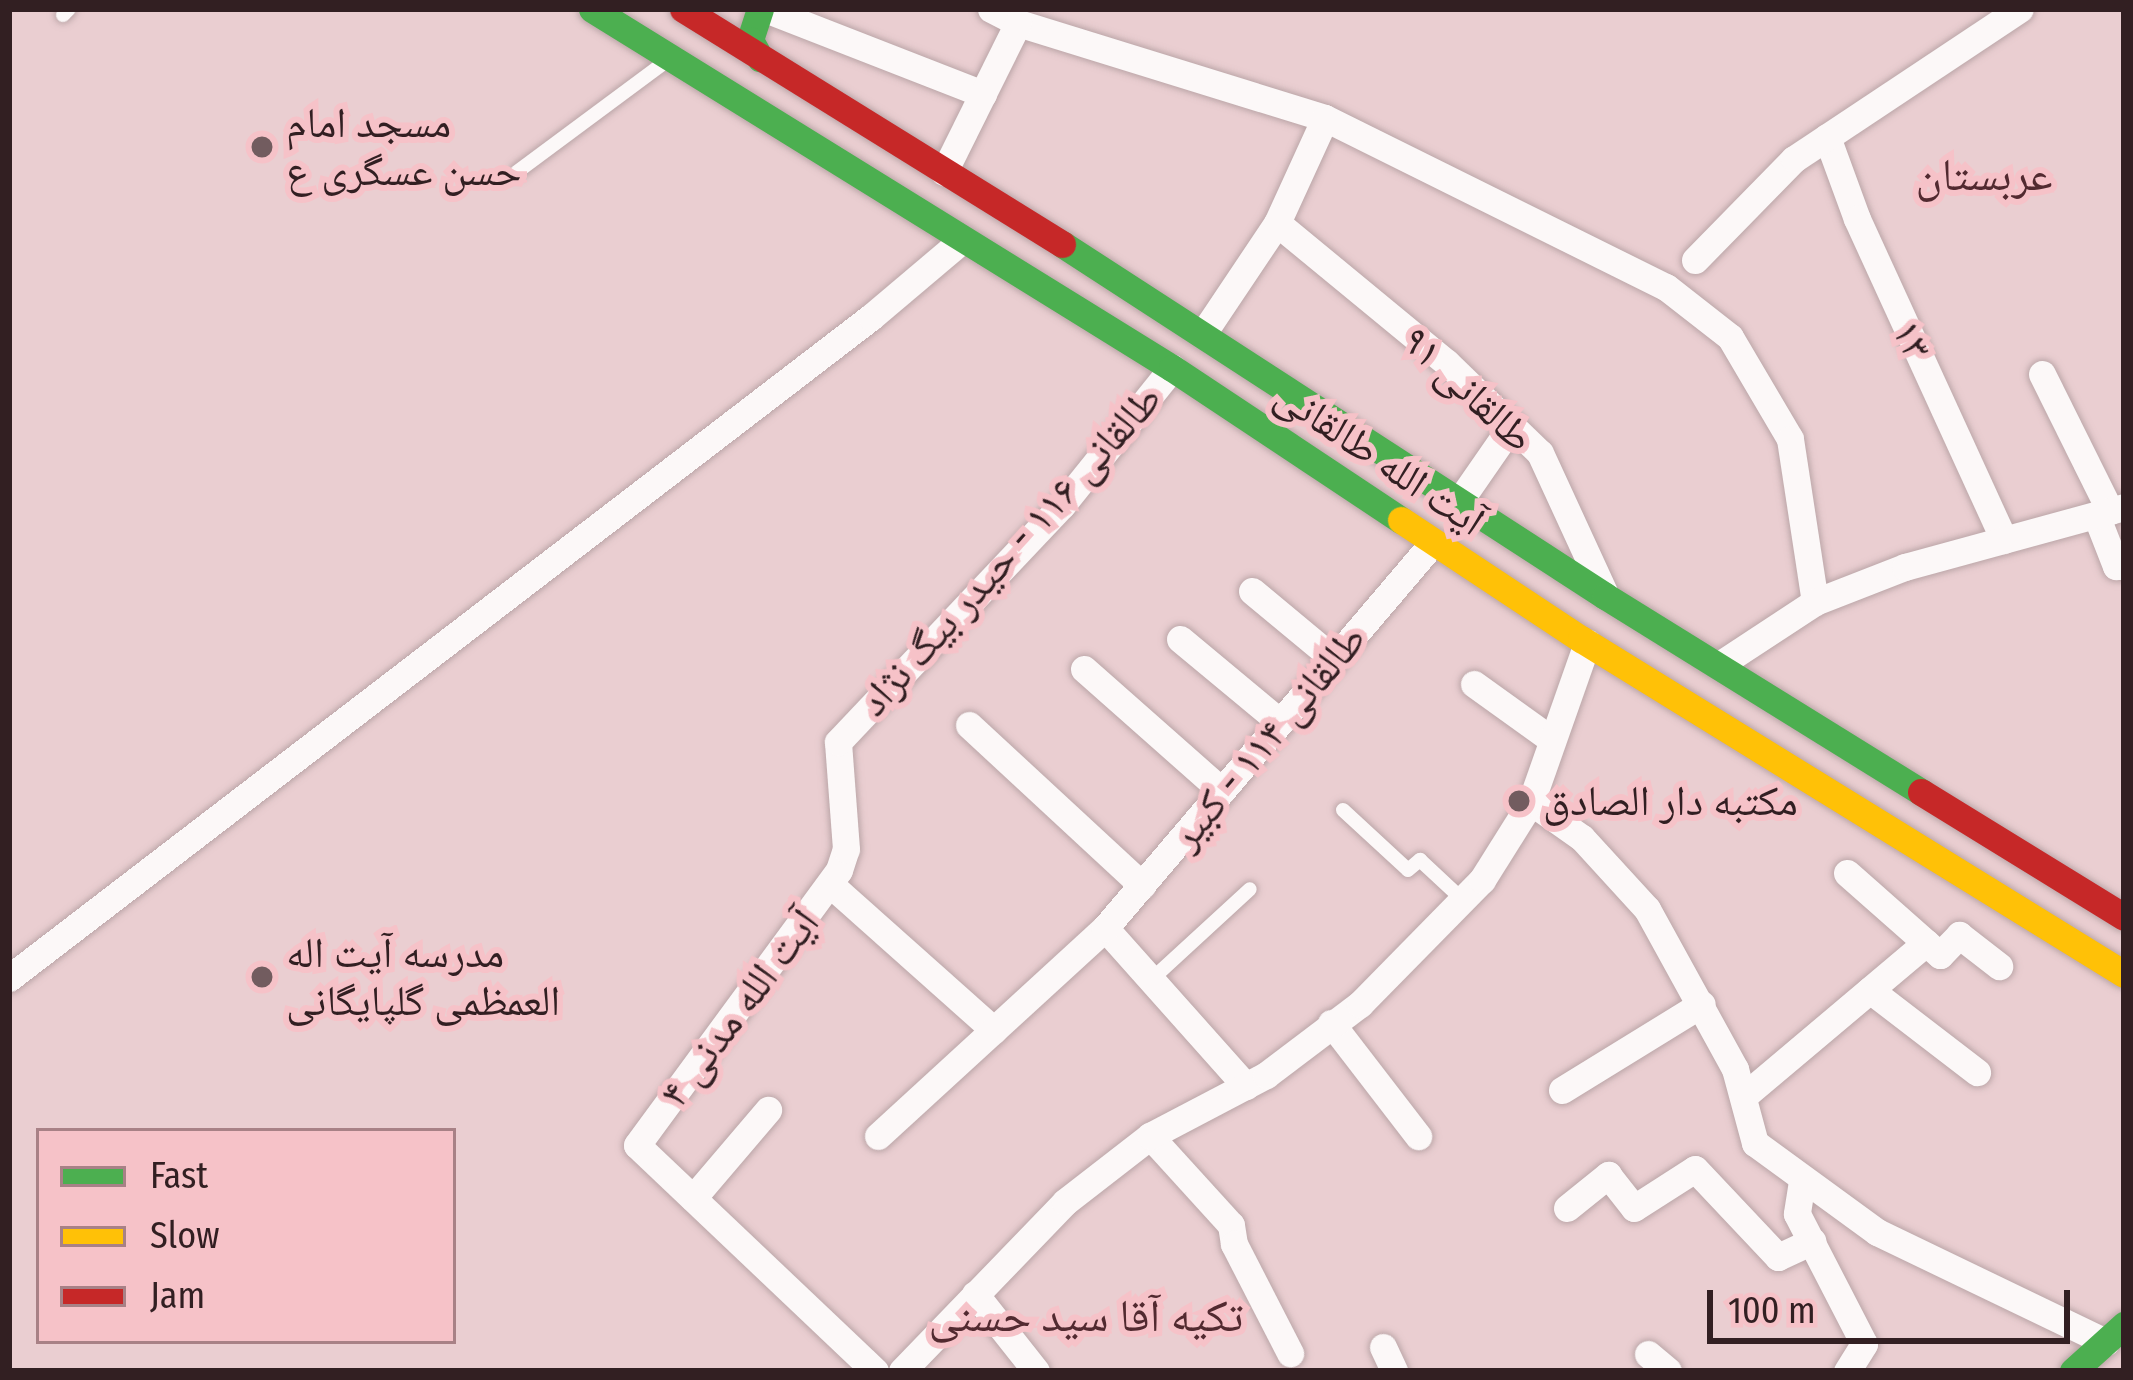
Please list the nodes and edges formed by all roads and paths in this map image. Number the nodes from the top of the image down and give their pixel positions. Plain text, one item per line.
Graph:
1 (592, 9) edge
2 (683, 9) edge
3 (763, 9) edge
4 (991, 9) edge
5 (2020, 9) edge
6 (1018, 23) junction
7 (760, 58) junction
8 (670, 59) junction
9 (982, 94) junction
10 (1324, 118) junction
11 (1826, 137) junction
12 (517, 172) dead end
13 (944, 172) junction
14 (1277, 224) junction
15 (962, 240) junction
16 (1695, 260) dead end
17 (1204, 332) junction
18 (1172, 368) junction
19 (2042, 374) dead end
20 (1512, 425) junction
21 (1458, 503) junction
22 (2110, 511) edge
23 (2004, 540) junction
24 (1431, 545) junction
25 (2124, 566) edge
26 (1252, 591) dead end
27 (1606, 596) junction
28 (1815, 602) junction
29 (1180, 639) dead end
30 (1587, 643) junction
31 (1334, 659) junction
32 (1720, 665) junction
33 (1084, 669) dead end
34 (1474, 684) dead end
35 (1280, 722) junction
36 (969, 724) dead end
37 (1552, 740) junction
38 (1222, 790) junction
39 (1532, 802) junction
40 (1342, 810) dead end
41 (1847, 873) dead end
42 (835, 877) junction
43 (1142, 885) junction
44 (1250, 889) dead end
45 (1462, 899) junction
46 (2124, 917) edge
47 (1105, 928) junction
48 (1926, 943) junction
49 (2000, 966) dead end
50 (2124, 974) edge
51 (9, 978) edge
52 (1151, 980) junction
53 (1870, 990) junction
54 (1702, 1004) junction
55 (1331, 1023) junction
56 (994, 1030) junction
57 (1977, 1072) dead end
58 (1246, 1086) junction
59 (1562, 1090) dead end
60 (1744, 1096) junction
61 (768, 1110) dead end
62 (878, 1136) dead end
63 (1150, 1136) junction
64 (1418, 1136) dead end
65 (1802, 1180) junction
66 (693, 1198) junction
67 (1567, 1208) dead end
68 (1812, 1241) junction
69 (975, 1294) junction
70 (2115, 1334) edge
71 (1290, 1353) dead end
72 (875, 1371) edge
73 (902, 1371) edge
74 (1036, 1371) edge
75 (1847, 1371) edge
76 (2073, 1371) edge

1 - 8 main road, آیت الله طالقانی
2 - 7 main road, آیت الله طالقانی
3 - 7 main road
3 - 9 street
4 - 6 street
5 - 11 street
6 - 9 street
6 - 10 street
7 - 13 main road, آیت الله طالقانی
8 - 12 lane
8 - 15 main road, آیت الله طالقانی
9 - 13 street
10 - 14 street
10 - 28 street
11 - 16 street
11 - 23 street, ۱۳
13 - 17 main road, آیت الله طالقانی
14 - 17 street
14 - 20 street, طالقانی ۹۱
15 - 18 main road, آیت الله طالقانی
15 - 51 street
17 - 21 main road, آیت الله طالقانی
18 - 24 main road, آیت الله طالقانی
18 - 42 street, طالقانی ۱۱۶ - حیدر بیگ نژاد
19 - 22 street
20 - 21 street
20 - 27 street, طالقانی ۹۱
21 - 27 main road, آیت الله طالقانی
22 - 23 street
22 - 25 street
23 - 28 street
24 - 30 main road, آیت الله طالقانی
24 - 31 street, طالقانی ۱۱۴ - کبیر
26 - 31 street
27 - 32 main road, آیت الله طالقانی
28 - 32 street
29 - 35 street
30 - 37 street
30 - 50 main road, آیت الله طالقانی
31 - 35 street, طالقانی ۱۱۴ - کبیر
32 - 46 main road, آیت الله طالقانی
33 - 38 street
34 - 37 street
35 - 38 street, طالقانی ۱۱۴ - کبیر
36 - 43 street
37 - 39 street
38 - 43 street, طالقانی ۱۱۴ - کبیر
39 - 45 street
39 - 54 street
40 - 45 lane
41 - 48 street
42 - 56 street
42 - 66 street, ۴ آیت الله مدنی
43 - 47 street, طالقانی ۱۱۴ - کبیر
44 - 52 lane
45 - 55 street
47 - 52 street
47 - 56 street, طالقانی ۱۱۴ - کبیر
48 - 49 street
48 - 53 street
52 - 58 street
53 - 57 street
53 - 60 street
54 - 59 street
54 - 60 street
55 - 58 street
55 - 64 street
56 - 62 street, طالقانی ۱۱۴ - کبیر
58 - 63 street
60 - 65 street
61 - 66 street
63 - 69 street
63 - 71 street
65 - 68 street
65 - 70 street
66 - 72 street
67 - 68 street
68 - 75 street
69 - 73 street
69 - 74 street
70 - 76 main road

